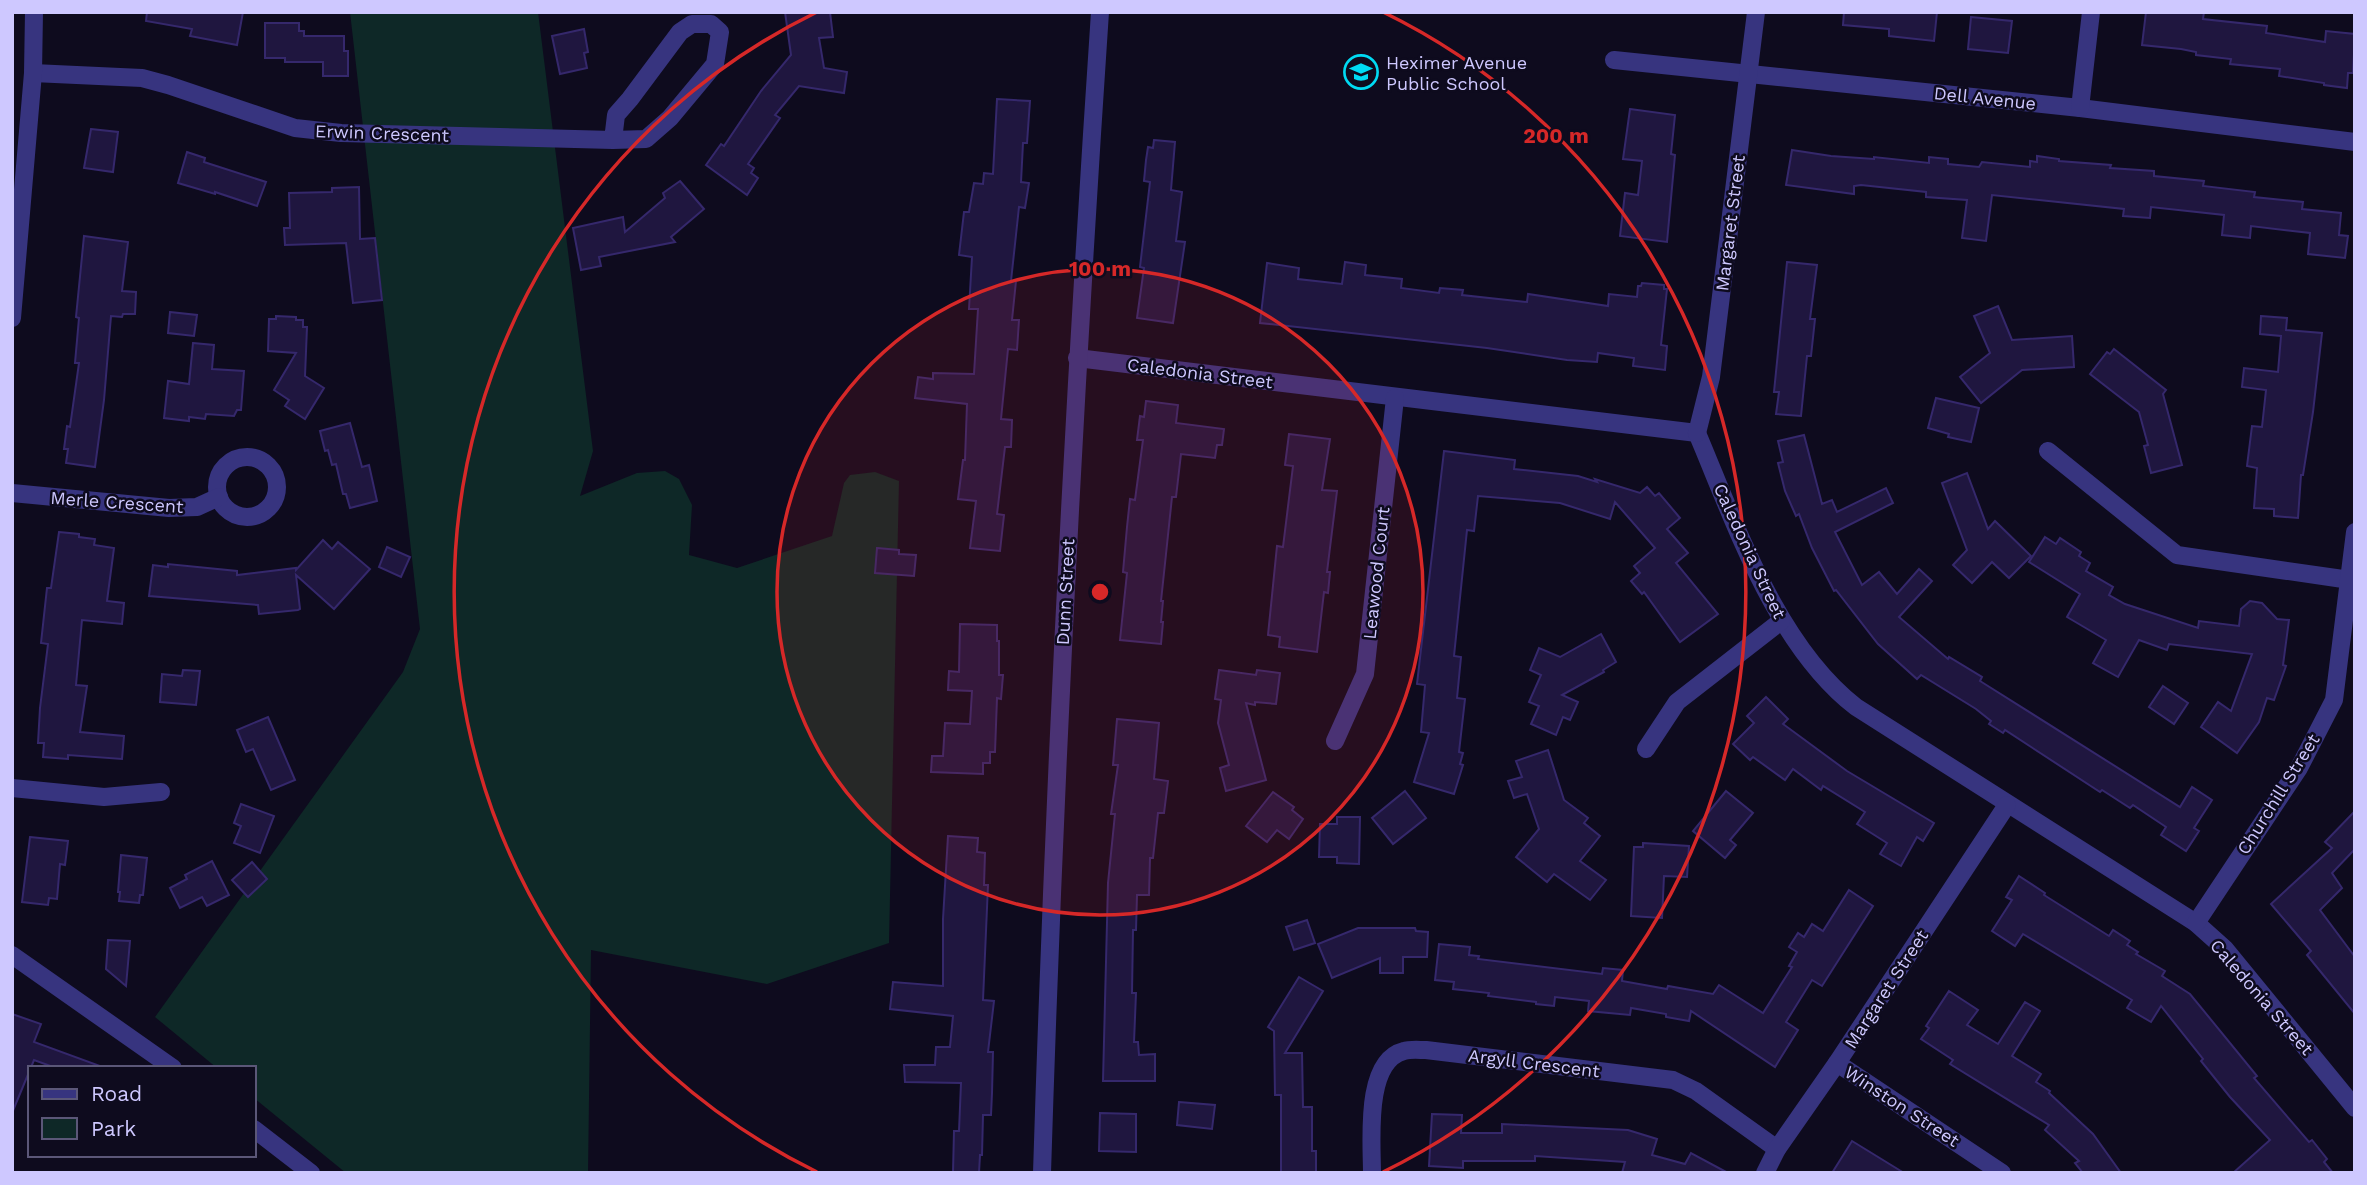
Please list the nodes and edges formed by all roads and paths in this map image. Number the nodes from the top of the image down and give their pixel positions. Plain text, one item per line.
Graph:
1 (34, 12) edge
2 (1100, 12) edge
3 (1756, 12) edge
4 (2091, 12) edge
5 (1614, 60) dead end
6 (33, 73) junction
7 (1749, 74) junction
8 (2080, 108) junction
9 (613, 139) junction
10 (2355, 142) edge
11 (12, 318) edge
12 (1077, 358) junction
13 (1395, 398) junction
14 (1697, 433) junction
15 (2048, 451) dead end
16 (12, 494) edge
17 (219, 497) dead end
18 (2355, 532) edge
19 (2350, 580) junction
20 (1781, 621) junction
21 (1335, 741) dead end
22 (1646, 749) dead end
23 (12, 788) edge
24 (161, 792) dead end
25 (2007, 805) junction
26 (2196, 923) junction
27 (12, 955) edge
28 (1837, 1063) junction
29 (170, 1066) edge
30 (2355, 1108) edge
31 (256, 1131) edge
32 (1777, 1149) junction
33 (311, 1173) edge
34 (1042, 1173) edge
35 (1372, 1173) edge
36 (1765, 1173) edge
37 (2002, 1173) edge

1 - 6 street
2 - 12 street, Dunn Street
3 - 7 street, Margaret Street
4 - 8 street
5 - 7 street, Dell Avenue
6 - 9 street, Erwin Crescent
6 - 11 street
7 - 8 street, Dell Avenue
7 - 14 street, Margaret Street
8 - 10 street, Dell Avenue
9 - 9 street, Erwin Crescent
12 - 13 street, Caledonia Street
12 - 34 street, Dunn Street
13 - 14 street, Caledonia Street
13 - 21 street, Leawood Court
14 - 20 street, Caledonia Street
15 - 19 street
16 - 17 street, Merle Crescent
18 - 19 street, Churchill Street
19 - 26 street, Churchill Street
20 - 22 street
20 - 25 street, Caledonia Street
23 - 24 street
25 - 26 street, Caledonia Street
25 - 28 street, Margaret Street
26 - 30 street, Caledonia Street
27 - 29 street
28 - 32 street, Margaret Street
28 - 37 street, Winston Street
31 - 33 street
32 - 35 street, Argyll Crescent
32 - 36 street, Margaret Street

